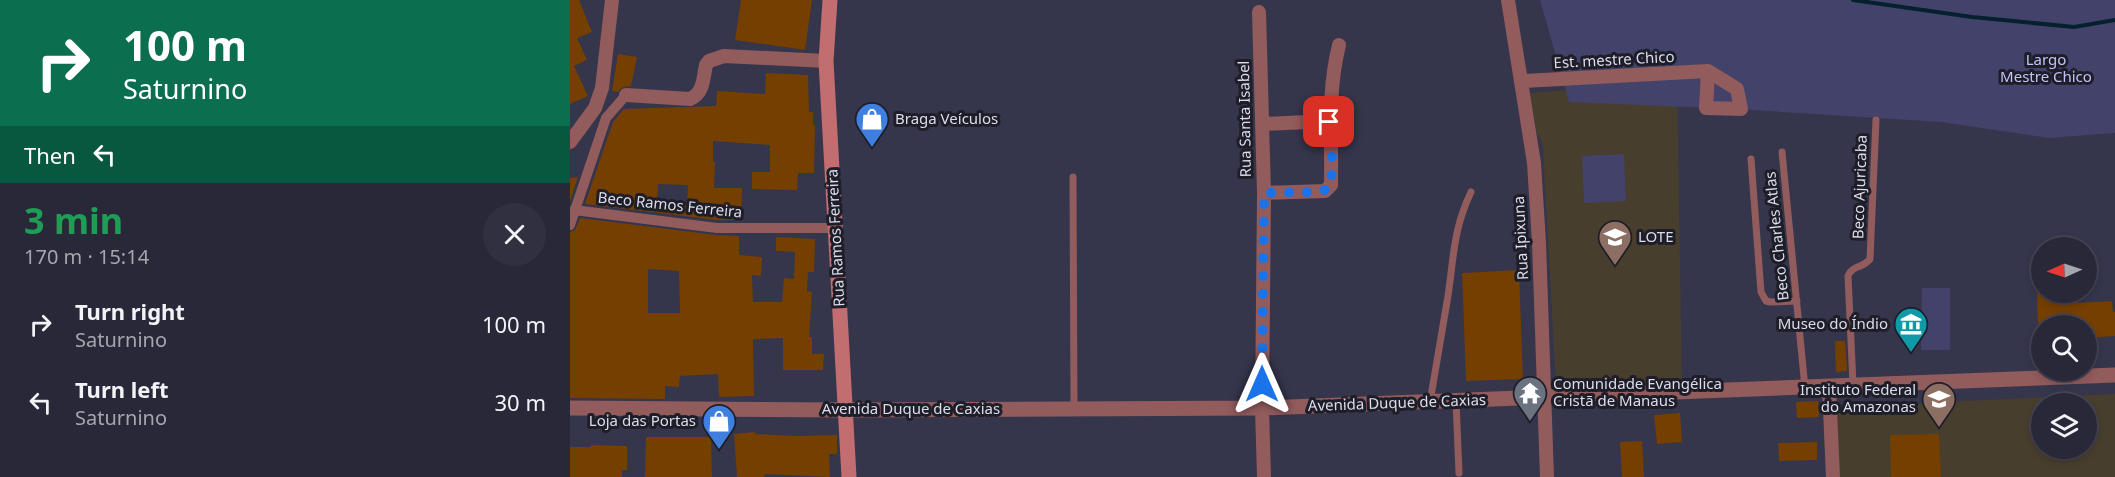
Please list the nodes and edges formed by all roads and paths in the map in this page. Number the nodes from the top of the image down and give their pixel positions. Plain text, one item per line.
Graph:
1 (612, 0) edge
2 (830, 0) edge
3 (1508, 0) edge
4 (1259, 12) dead end
5 (1339, 45) dead end
6 (826, 61) junction
7 (1708, 71) dead end
8 (1522, 81) junction
9 (626, 95) joint
10 (1876, 120) dead end
11 (1329, 122) junction
12 (1263, 124) junction
13 (570, 142) edge
14 (1782, 152) dead end
15 (1751, 159) dead end
16 (1073, 177) dead end
17 (1470, 192) dead end
18 (1264, 193) junction
19 (574, 210) junction
20 (570, 225) edge
21 (835, 228) junction
22 (1797, 301) junction
23 (2115, 375) edge
24 (1854, 386) junction
25 (1805, 388) junction
26 (1829, 388) junction
27 (1545, 398) junction
28 (1456, 401) junction
29 (1430, 402) junction
30 (570, 408) edge
31 (1262, 408) junction
32 (1074, 409) junction
33 (846, 410) junction
34 (1459, 473) dead end
35 (849, 477) edge
36 (1264, 477) edge
37 (1547, 477) edge
38 (1833, 477) edge

1 - 13 street
2 - 6 main road, Rua Ramos Ferreira
3 - 8 street, Rua Ipixuna
4 - 12 street, Rua Santa Isabel
5 - 11 street
6 - 9 street
6 - 21 main road, Rua Ramos Ferreira
7 - 8 street, Est. mestre Chico
8 - 27 street, Rua Ipixuna
9 - 19 street
10 - 24 lane, Beco Ajuricaba
11 - 12 street
11 - 18 street
12 - 18 street, Rua Santa Isabel
14 - 22 lane, Beco Charles Atlas
15 - 22 lane
16 - 32 lane
17 - 29 lane
18 - 31 street, Rua Santa Isabel
19 - 20 street
19 - 21 street, Beco Ramos Ferreira
21 - 33 main road, Rua Ramos Ferreira
22 - 25 lane, Beco Charles Atlas
23 - 24 street, Avenida Duque de Caxias
24 - 26 street, Avenida Duque de Caxias
25 - 26 street, Avenida Duque de Caxias
25 - 27 street, Avenida Duque de Caxias
26 - 38 street
27 - 28 street, Avenida Duque de Caxias
27 - 37 street, Rua Ipixuna
28 - 29 street, Avenida Duque de Caxias
28 - 34 lane
29 - 31 street, Avenida Duque de Caxias
30 - 33 street, Avenida Duque de Caxias
31 - 32 street, Avenida Duque de Caxias
31 - 36 street, Rua Santa Isabel
32 - 33 street, Avenida Duque de Caxias
33 - 35 main road, Rua Ramos Ferreira

